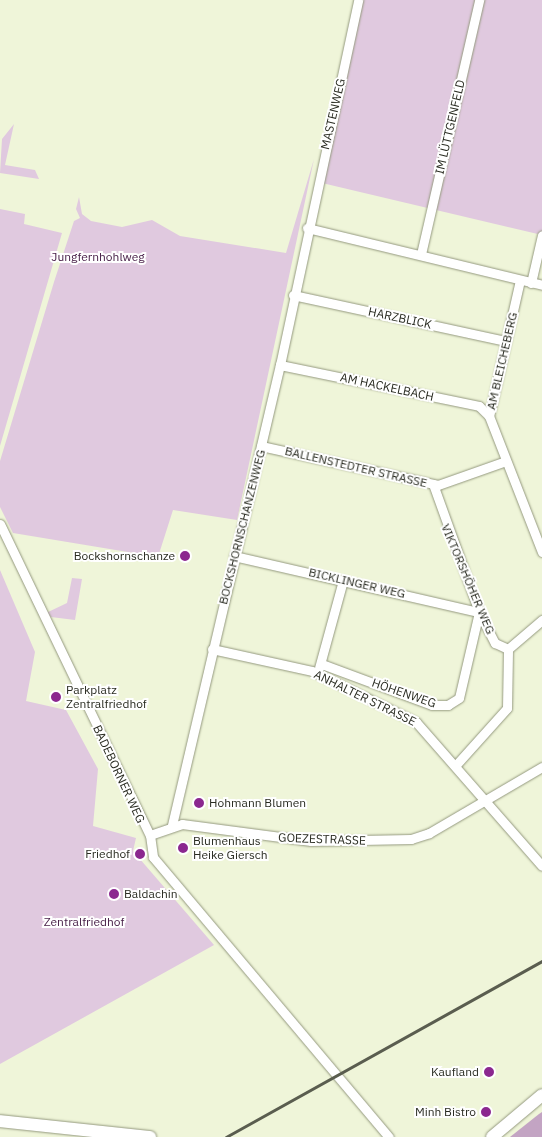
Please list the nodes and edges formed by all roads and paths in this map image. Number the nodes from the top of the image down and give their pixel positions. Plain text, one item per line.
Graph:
1 (358, 0) edge
2 (479, 0) edge
3 (307, 228) junction
4 (542, 234) edge
5 (421, 254) junction
6 (520, 280) junction
7 (531, 283) junction
8 (542, 286) edge
9 (293, 295) junction
10 (506, 341) junction
11 (280, 365) junction
12 (489, 416) junction
13 (261, 446) junction
14 (506, 460) junction
15 (433, 484) junction
16 (0, 524) edge
17 (542, 552) edge
18 (234, 556) junction
19 (343, 580) junction
20 (479, 612) junction
21 (542, 620) edge
22 (508, 649) junction
23 (212, 650) junction
24 (322, 664) junction
25 (312, 671) junction
26 (455, 766) junction
27 (542, 767) edge
28 (488, 800) junction
29 (172, 825) junction
30 (150, 835) junction
31 (542, 866) edge
32 (542, 1095) edge
33 (0, 1121) edge
34 (150, 1137) edge
35 (389, 1137) edge
36 (492, 1137) edge

1 - 3 street, MASTENWEG
2 - 5 street, IM LÜTTGENFELD
3 - 5 street
3 - 9 street, BOCKSHORNSCHANZENWEG
4 - 7 street
5 - 6 street
6 - 7 street
6 - 10 street, AM BLEICHEBERG
7 - 8 street
9 - 10 street, HARZBLICK
9 - 11 street, BOCKSHORNSCHANZENWEG
10 - 12 street, AM BLEICHEBERG
11 - 12 street, AM HACKELBACH
11 - 13 street, BOCKSHORNSCHANZENWEG
12 - 14 street, AM BLEICHEBERG
13 - 15 street, BALLENSTEDTER STRASSE
13 - 18 street, BOCKSHORNSCHANZENWEG
14 - 15 street, BALLENSTEDTER STRASSE
14 - 17 street, AM BLEICHEBERG
15 - 20 street, VIKTORSHÖHER WEG
16 - 30 street, BADEBORNER WEG
18 - 19 street, BICKLINGER WEG
18 - 23 street, BOCKSHORNSCHANZENWEG
19 - 20 street, BICKLINGER WEG
19 - 24 street
20 - 22 street, VIKTORSHÖHER WEG
20 - 24 street, HÖHENWEG
21 - 22 street
22 - 26 street
23 - 25 street, ANHALTER STRASSE
23 - 29 street, BOCKSHORNSCHANZENWEG
24 - 25 street
25 - 26 street, ANHALTER STRASSE
26 - 28 street, ANHALTER STRASSE
27 - 28 street, GOEZESTRASSE
28 - 29 street, GOEZESTRASSE
28 - 31 street, ANHALTER STRASSE
29 - 30 street
30 - 35 street, BADEBORNER WEG
32 - 36 main road
33 - 34 main road

